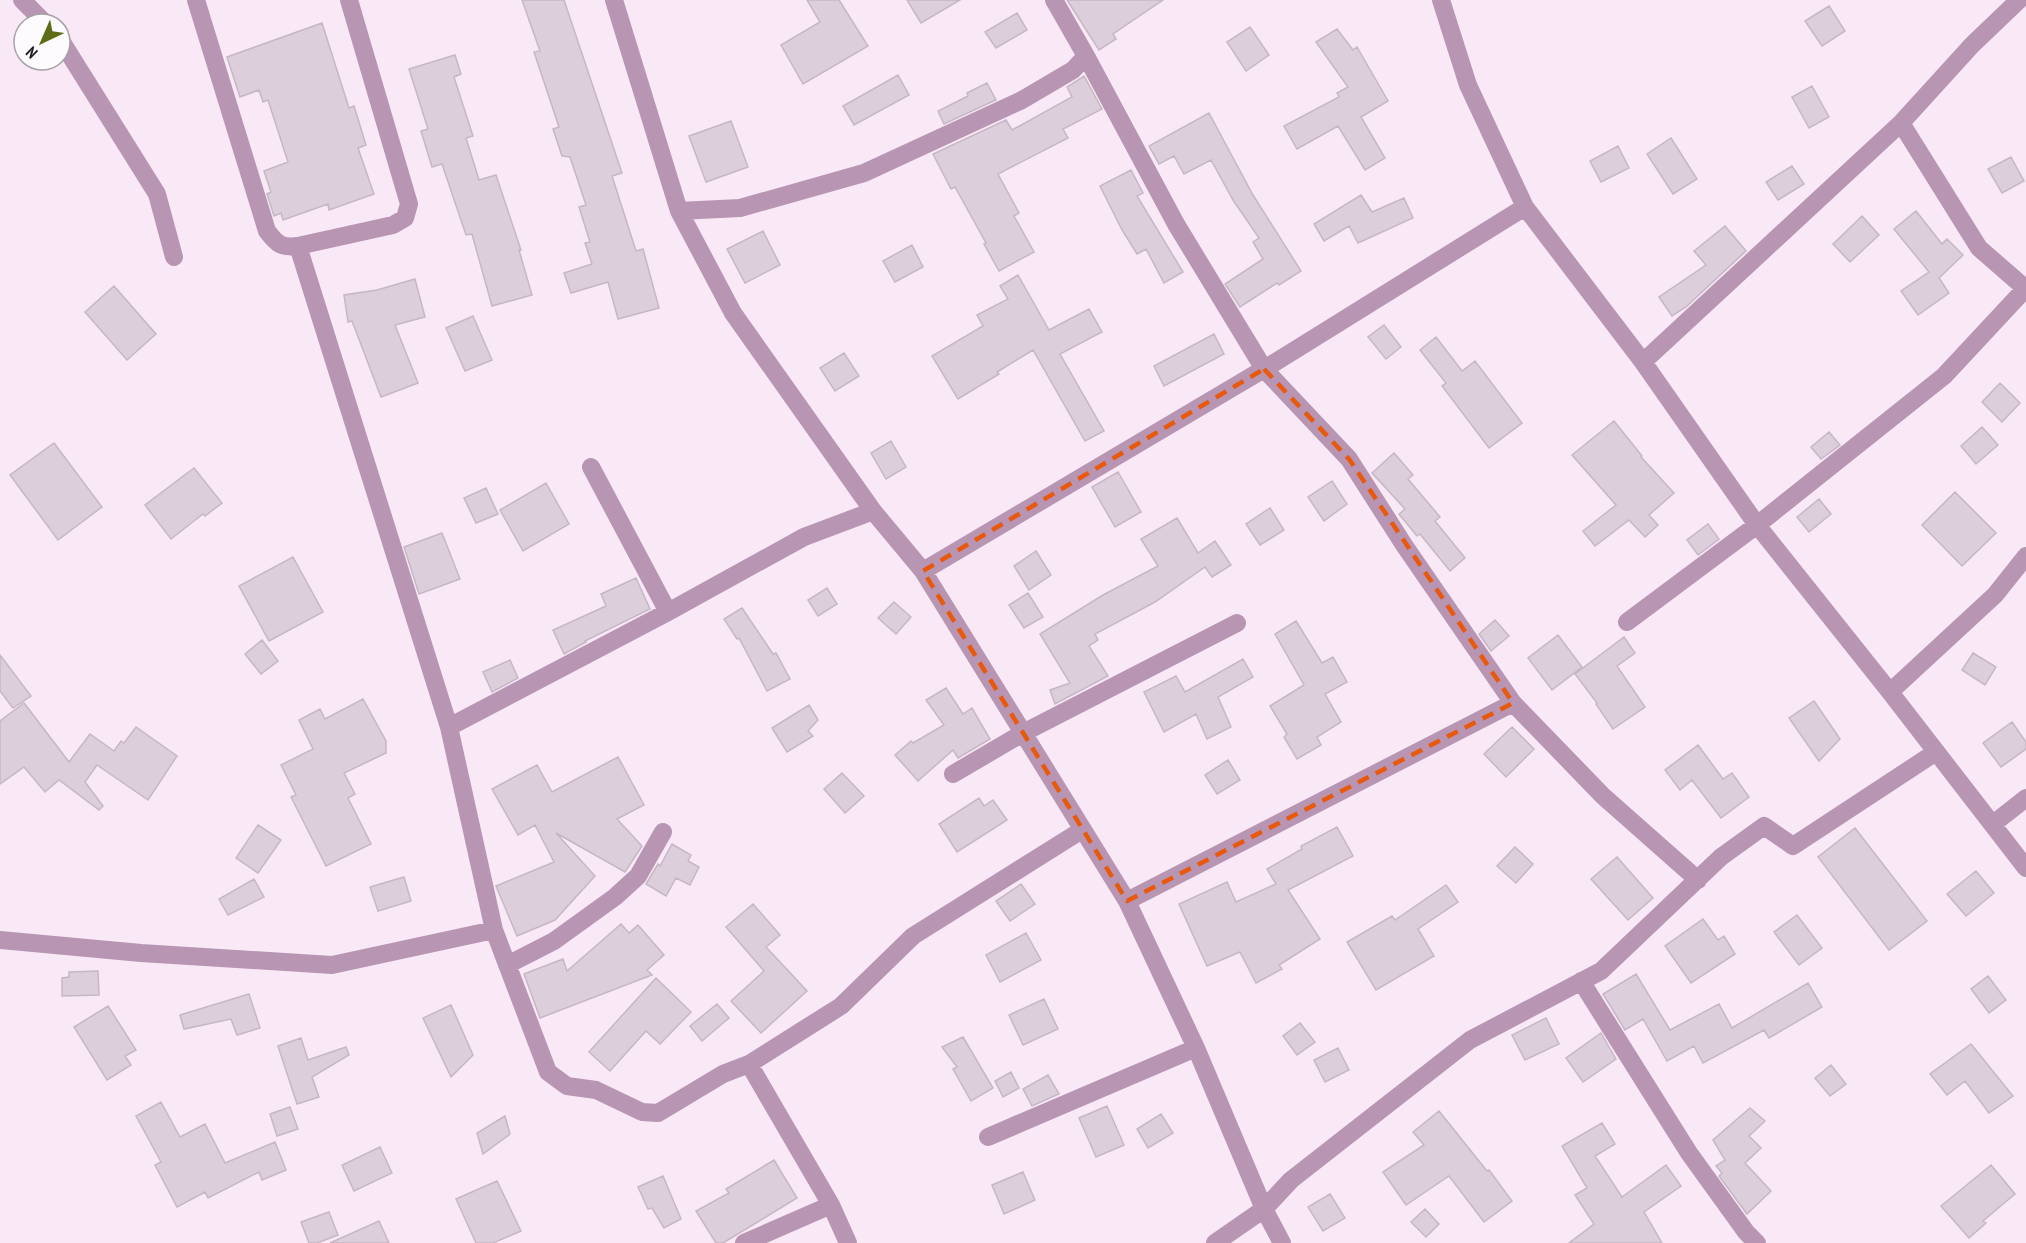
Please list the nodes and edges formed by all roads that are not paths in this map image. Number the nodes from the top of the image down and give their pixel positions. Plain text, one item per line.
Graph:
1 (22, 0) edge
2 (196, 0) edge
3 (349, 0) edge
4 (614, 0) edge
5 (1054, 0) edge
6 (2019, 0) edge
7 (1445, 4) edge
8 (34, 12) edge
9 (1086, 56) junction
10 (72, 58) edge
11 (1901, 123) junction
12 (1525, 207) junction
13 (679, 211) junction
14 (298, 246) junction
15 (174, 257) dead end
16 (2026, 288) edge
17 (1643, 362) junction
18 (1264, 369) junction
19 (591, 467) dead end
20 (873, 511) junction
21 (1757, 525) junction
22 (2026, 556) edge
23 (923, 571) junction
24 (668, 612) junction
25 (1627, 622) dead end
26 (1237, 623) dead end
27 (1890, 692) junction
28 (1513, 703) junction
29 (449, 727) junction
30 (1023, 733) junction
31 (1936, 752) junction
32 (953, 774) dead end
33 (2026, 798) edge
34 (1992, 824) junction
35 (1082, 830) junction
36 (663, 832) dead end
37 (2026, 868) edge
38 (1698, 880) junction
39 (1126, 901) junction
40 (494, 930) junction
41 (0, 940) edge
42 (507, 965) junction
43 (1581, 981) junction
44 (1196, 1048) junction
45 (749, 1064) junction
46 (988, 1137) dead end
47 (831, 1205) junction
48 (1264, 1209) junction
49 (744, 1243) edge
50 (848, 1243) edge
51 (1215, 1243) edge
52 (1282, 1243) edge
53 (1757, 1243) edge

1 - 8 street
2 - 14 street
3 - 14 street
4 - 13 street
5 - 9 street
6 - 11 street
7 - 12 street
9 - 13 street
9 - 18 street
10 - 15 street
11 - 16 street
11 - 17 street
12 - 17 street
12 - 18 street
13 - 20 street
14 - 29 street
16 - 21 street
17 - 21 street
18 - 23 street
18 - 28 street
19 - 24 street
20 - 23 street
20 - 24 street
21 - 25 street
21 - 27 street
22 - 27 street
23 - 30 street
24 - 29 street
26 - 30 street
27 - 31 street
28 - 38 street
28 - 39 street
29 - 40 street
30 - 32 street
30 - 35 street
31 - 34 street
31 - 38 street
33 - 34 street
34 - 37 street
35 - 39 street
35 - 45 street
36 - 42 street
38 - 43 street
39 - 44 street
40 - 41 street
40 - 42 street
42 - 45 street
43 - 48 street
43 - 53 street
44 - 46 street
44 - 48 street
45 - 47 street
47 - 49 street
47 - 50 street
48 - 51 street
48 - 52 street

